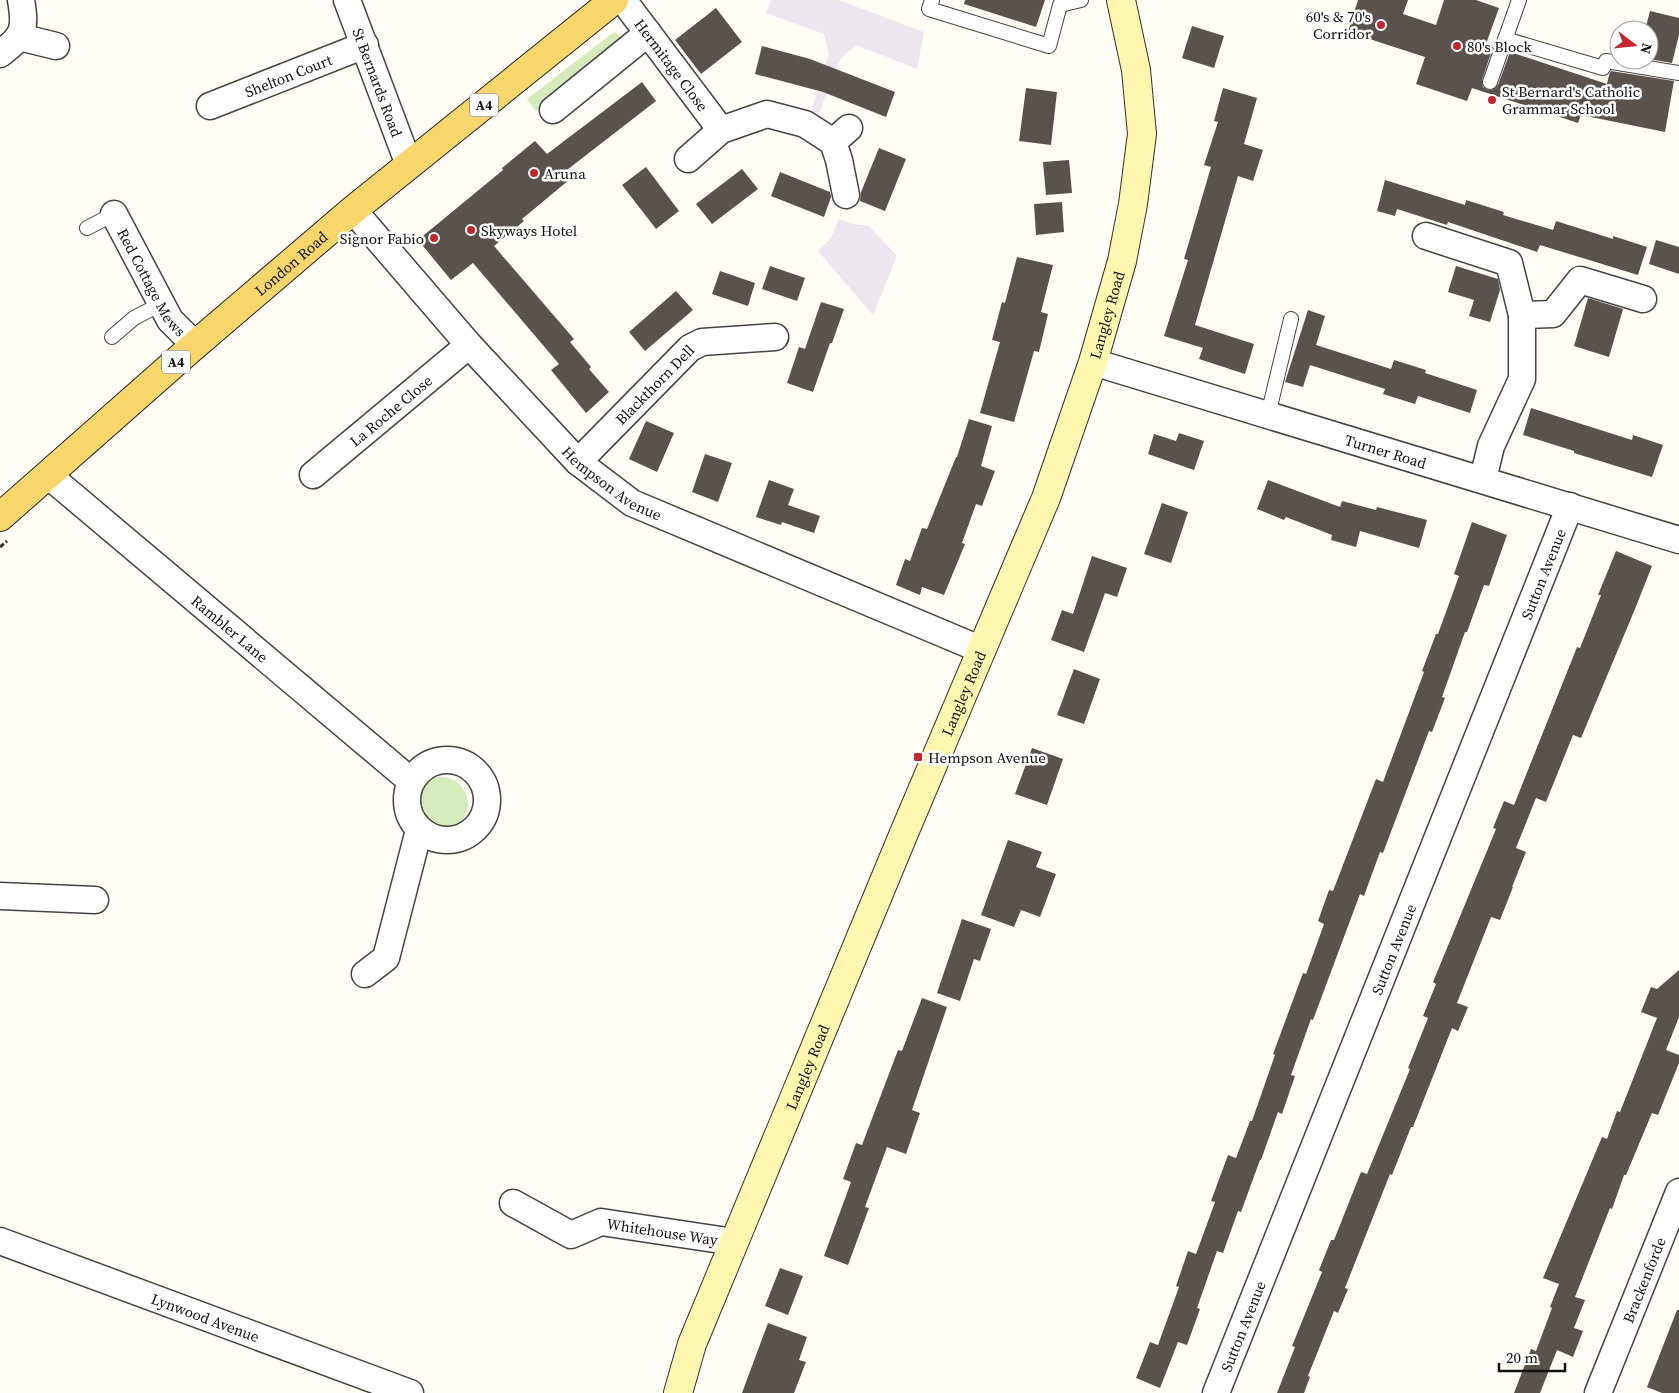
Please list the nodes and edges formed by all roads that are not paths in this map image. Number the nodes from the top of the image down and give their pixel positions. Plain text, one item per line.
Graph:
1 (21, 0) edge
2 (347, 0) edge
3 (614, 0) edge
4 (623, 0) edge
5 (932, 0) edge
6 (1081, 0) edge
7 (1121, 0) edge
8 (1519, 0) edge
9 (648, 33) junction
10 (1505, 39) junction
11 (365, 45) junction
12 (10, 46) edge
13 (56, 46) dead end
14 (1679, 73) edge
15 (1490, 82) dead end
16 (210, 106) dead end
17 (553, 110) dead end
18 (721, 130) junction
19 (688, 159) dead end
20 (409, 165) junction
21 (846, 194) dead end
22 (353, 210) junction
23 (114, 214) joint
24 (87, 228) dead end
25 (1426, 236) dead end
26 (1643, 299) dead end
27 (161, 304) junction
28 (1522, 315) junction
29 (1291, 319) dead end
30 (112, 337) dead end
31 (775, 337) dead end
32 (195, 345) junction
33 (469, 345) junction
34 (1093, 362) junction
35 (1268, 415) junction
36 (578, 462) junction
37 (48, 475) junction
38 (313, 475) dead end
39 (1483, 479) junction
40 (1570, 506) junction
41 (0, 517) edge
42 (1679, 540) edge
43 (982, 650) junction
44 (411, 781) junction
45 (419, 830) junction
46 (0, 896) edge
47 (94, 900) dead end
48 (365, 974) dead end
49 (1679, 1192) edge
50 (513, 1203) dead end
51 (0, 1241) edge
52 (734, 1242) junction
53 (410, 1393) edge
54 (678, 1393) edge
55 (1216, 1393) edge
56 (1598, 1393) edge

1 - 12 street
2 - 11 street, St Bernards Road
3 - 20 main road, London Road / A4
4 - 9 street, Hermitage Close
5 - 6 lane
7 - 34 street, Langley Road
8 - 10 lane
9 - 17 street
9 - 18 street, Hermitage Close
10 - 14 lane
10 - 15 lane
11 - 16 street, Shelton Court
11 - 20 street, St Bernards Road
12 - 13 street
18 - 19 street
18 - 21 street
20 - 22 main road, London Road / A4
22 - 32 main road, London Road / A4
22 - 33 street, Hempson Avenue
23 - 24 lane
23 - 27 street, Red Cottage Mews
25 - 28 street
26 - 28 street
27 - 30 lane
27 - 32 street, Red Cottage Mews
28 - 39 street
29 - 35 lane
31 - 36 street, Blackthorn Dell
32 - 37 main road, London Road / A4
33 - 36 street, Hempson Avenue
33 - 38 street, La Roche Close
34 - 35 street, Turner Road
34 - 43 street, Langley Road
35 - 39 street, Turner Road
36 - 43 street, Hempson Avenue
37 - 41 main road, London Road / A4
37 - 44 street, Rambler Lane
39 - 40 street, Turner Road
40 - 42 street, Turner Road
40 - 55 street, Sutton Avenue
43 - 52 street, Langley Road
44 - 45 street
44 - 45 street
45 - 48 street
46 - 47 street
49 - 56 street, Brackenforde
50 - 52 street, Whitehouse Way
51 - 53 street, Lynwood Avenue
52 - 54 street, Langley Road

